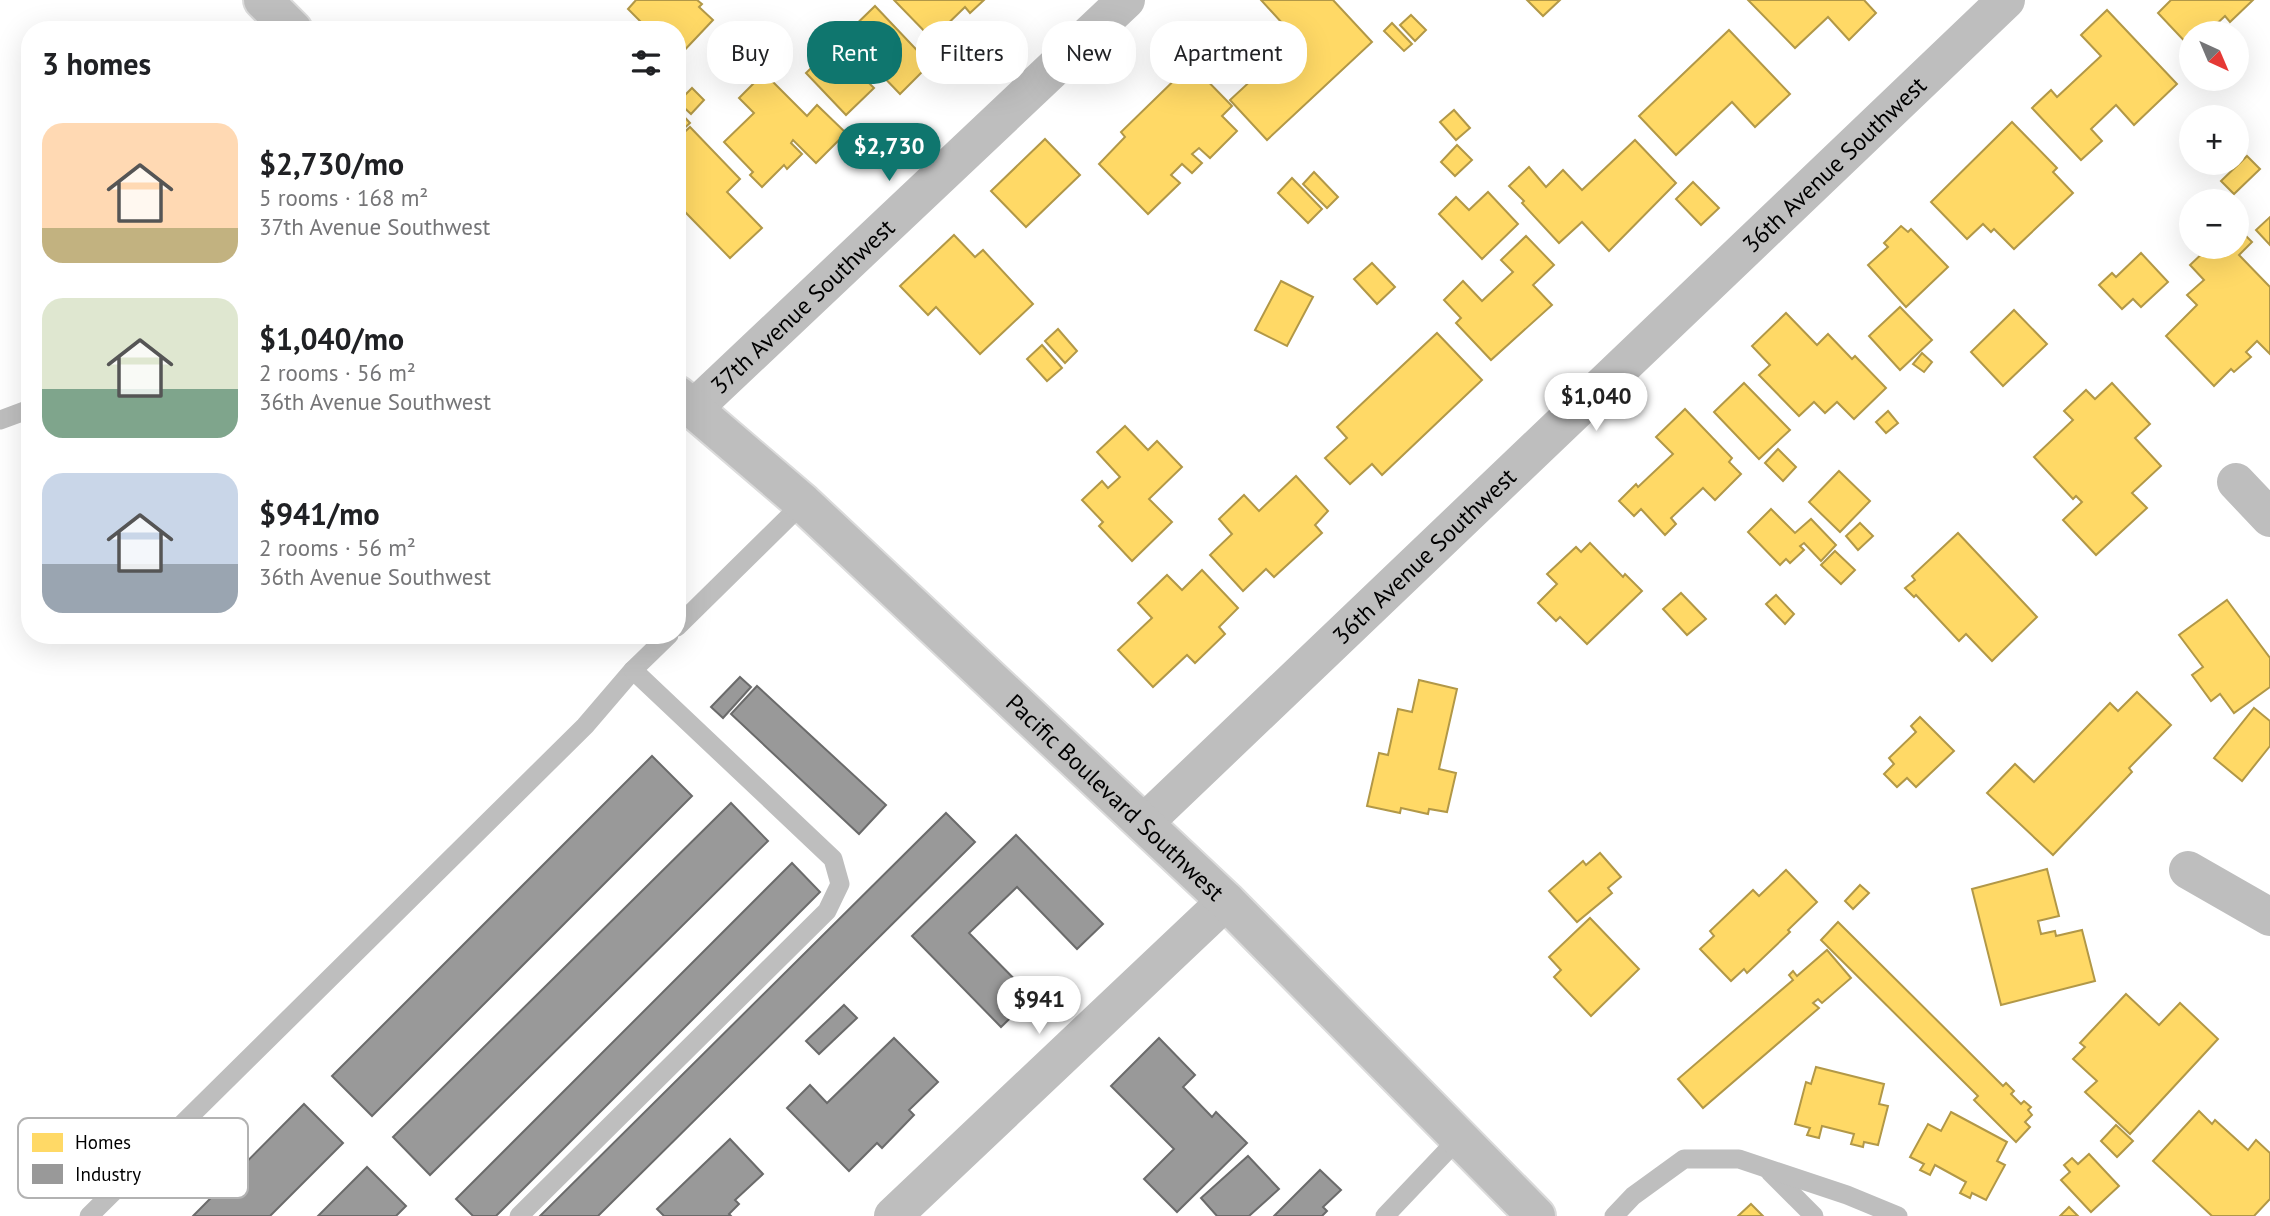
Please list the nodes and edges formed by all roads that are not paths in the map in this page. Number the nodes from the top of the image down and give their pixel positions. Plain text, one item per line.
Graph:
1 (263, 0) edge
2 (1126, 0) edge
3 (2006, 0) edge
4 (284, 21) edge
5 (686, 401) edge
6 (686, 403) edge
7 (21, 412) edge
8 (0, 420) edge
9 (2236, 482) dead end
10 (803, 503) junction
11 (2270, 518) edge
12 (686, 618) edge
13 (660, 644) edge
14 (633, 670) junction
15 (1144, 823) junction
16 (2188, 870) dead end
17 (1226, 901) junction
18 (2270, 917) edge
19 (188, 1118) edge
20 (1459, 1138) junction
21 (1766, 1168) junction
22 (107, 1198) edge
23 (89, 1216) edge
24 (520, 1216) edge
25 (892, 1216) edge
26 (1385, 1216) edge
27 (1536, 1216) edge
28 (1614, 1216) edge
29 (1814, 1216) edge
30 (1898, 1216) edge

1 - 4 street
2 - 5 street, 37th Avenue Southwest
3 - 15 street, 36th Avenue Southwest
6 - 10 street, Pacific Boulevard Southwest
7 - 8 lane
9 - 11 street
10 - 12 lane
10 - 15 street, Pacific Boulevard Southwest
13 - 14 lane
14 - 19 lane
14 - 24 lane
15 - 17 street, Pacific Boulevard Southwest
16 - 18 street
17 - 20 street, Pacific Boulevard Southwest
17 - 25 street
20 - 26 lane
20 - 27 street, Pacific Boulevard Southwest
21 - 28 lane
21 - 29 lane
21 - 30 lane
22 - 23 lane

